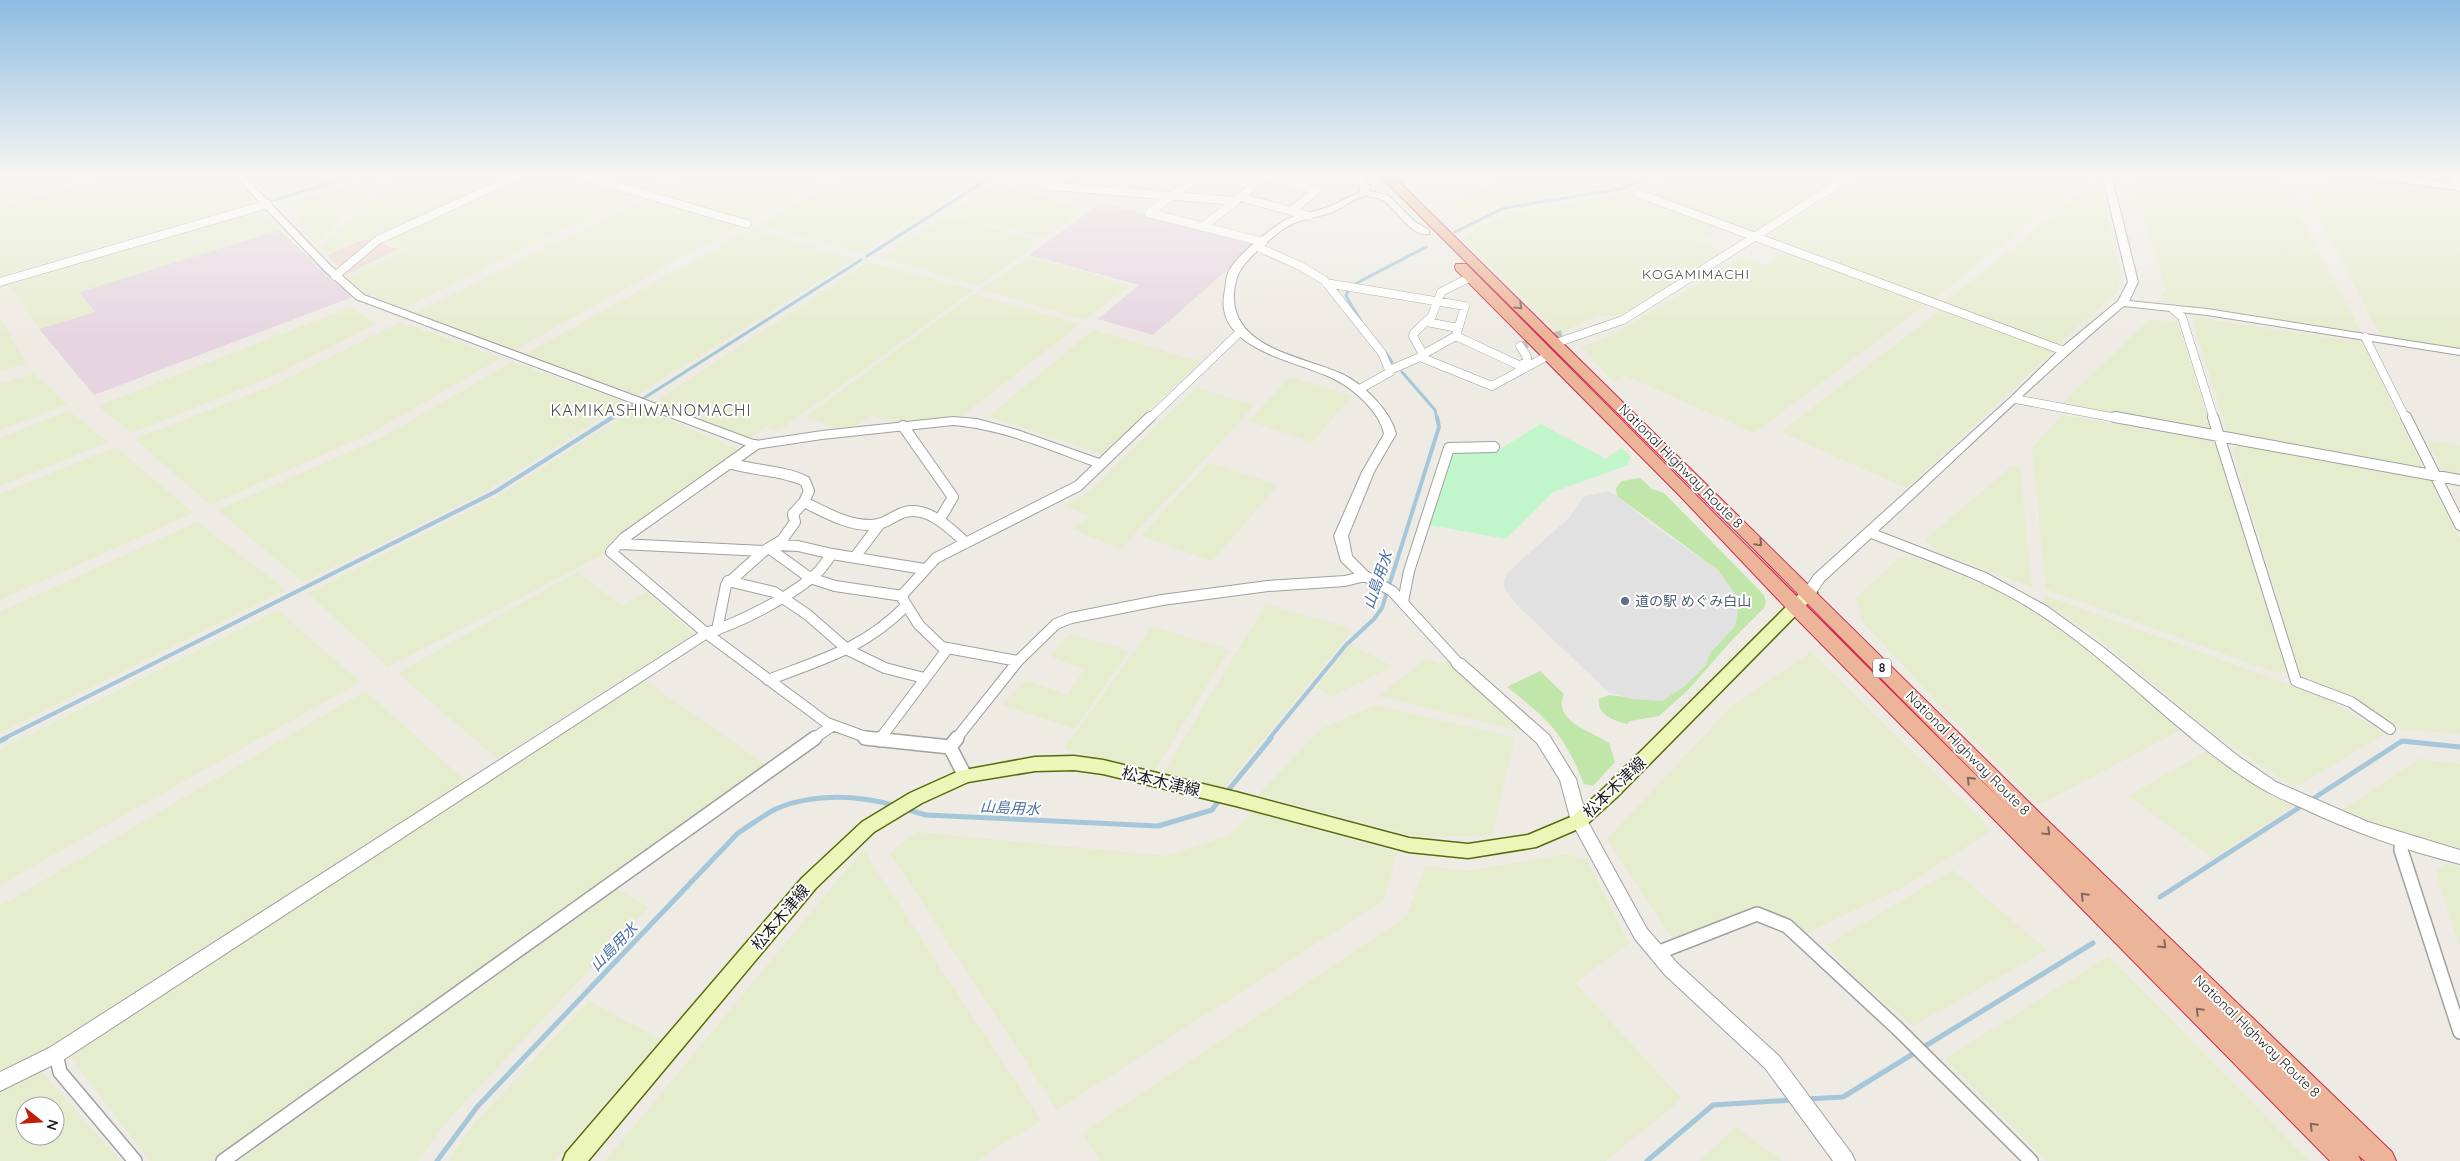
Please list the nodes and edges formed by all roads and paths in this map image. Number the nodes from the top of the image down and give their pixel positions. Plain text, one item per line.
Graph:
1 (185, 228) edge
2 (290, 228) edge
3 (404, 228) edge
4 (1206, 228) edge
5 (1281, 228) edge
6 (1420, 228) edge
7 (1422, 228) edge
8 (1439, 228) edge
9 (1733, 228) edge
10 (1771, 228) edge
11 (2120, 228) edge
12 (1426, 232) junction
13 (1757, 237) junction
14 (1261, 244) junction
15 (334, 276) junction
16 (1471, 277) junction
17 (0, 282) edge
18 (1326, 283) junction
19 (1440, 301) junction
20 (2122, 303) junction
21 (2174, 310) junction
22 (1427, 322) junction
23 (1240, 332) junction
24 (1457, 332) junction
25 (2365, 337) junction
26 (1556, 344) junction
27 (1520, 346) dead end
28 (2064, 351) junction
29 (2460, 352) edge
30 (1421, 356) junction
31 (1522, 367) junction
32 (1390, 370) junction
33 (1358, 390) junction
34 (2015, 400) junction
35 (903, 426) junction
36 (2220, 438) junction
37 (755, 445) junction
38 (1494, 447) dead end
39 (729, 463) junction
40 (1101, 464) junction
41 (2435, 476) junction
42 (2460, 480) edge
43 (804, 502) junction
44 (940, 520) junction
45 (879, 525) junction
46 (2460, 525) edge
47 (1871, 533) junction
48 (966, 543) junction
49 (620, 544) junction
50 (770, 548) junction
51 (832, 554) junction
52 (855, 557) junction
53 (924, 569) junction
54 (1365, 576) junction
55 (810, 578) junction
56 (728, 582) junction
57 (1809, 593) junction
58 (782, 597) junction
59 (905, 601) junction
60 (1403, 602) junction
61 (1796, 607) junction
62 (711, 632) junction
63 (948, 648) junction
64 (848, 650) junction
65 (1018, 661) junction
66 (1458, 663) joint
67 (924, 678) junction
68 (768, 680) junction
69 (832, 726) junction
70 (2390, 729) dead end
71 (880, 740) junction
72 (950, 746) junction
73 (965, 776) junction
74 (1579, 821) junction
75 (2402, 843) junction
76 (2460, 858) edge
77 (1657, 953) junction
78 (2460, 1032) edge
79 (56, 1054) junction
80 (0, 1082) edge
81 (135, 1161) edge
82 (223, 1161) edge
83 (574, 1161) edge
84 (1846, 1161) edge
85 (2031, 1161) edge
86 (2348, 1161) edge
87 (2383, 1161) edge

1 - 17 street
2 - 15 street
3 - 15 street
4 - 14 street
5 - 14 street
6 - 12 street
7 - 12 highway, National Highway Route 8 / 8
8 -> 26 highway, National Highway Route 8 / 8
9 - 13 street
10 - 13 street
11 - 20 street
12 - 16 highway, National Highway Route 8 / 8
13 - 26 street
13 - 28 street
14 - 18 street
14 - 23 street
15 - 37 street
16 - 19 street
16 - 26 highway, National Highway Route 8 / 8
18 - 19 street
18 - 32 street
19 - 22 street
19 - 24 street
20 - 21 street
20 - 28 street
21 - 25 street
21 - 36 street
22 - 24 street
22 - 30 street
23 - 33 street
23 - 40 street
24 - 30 street
24 - 31 street
25 - 29 street
25 - 41 street
26 - 31 street
26 -> 57 highway, National Highway Route 8 / 8
26 - 61 highway, National Highway Route 8 / 8
27 - 31 street
28 - 34 street
30 - 31 street
30 - 32 street
32 - 33 street
33 - 54 street
34 - 36 street
34 - 47 street
35 - 37 street
35 - 40 street
35 - 44 street
36 - 41 street
36 - 70 street
37 - 39 street
38 - 60 street
39 - 43 street
39 - 49 street
40 - 48 street
41 - 42 street
41 - 46 street
43 - 45 street
43 - 50 street
44 - 45 street
44 - 48 street
45 - 52 street
47 - 57 street
47 - 75 street
48 - 53 street
49 - 50 street
49 - 62 street
50 - 51 street
50 - 55 street
50 - 56 street
51 - 52 street
51 - 55 street
52 - 53 street
53 - 59 street
54 - 60 street
54 - 65 street
55 - 58 street
55 - 59 street
56 - 58 street
56 - 62 street
57 - 61 main road, 松本木津線
57 -> 87 highway, National Highway Route 8 / 8
58 - 62 street
58 - 64 street
59 - 63 street
59 - 64 street
60 - 66 street
61 - 74 main road, 松本木津線
86 -> 61 highway, National Highway Route 8 / 8
62 - 68 street
62 - 79 street
63 - 65 street
63 - 67 street
64 - 67 street
64 - 68 street
65 - 72 street
66 - 74 street
67 - 71 street
68 - 69 street
69 - 71 street
69 - 82 street
71 - 72 street
72 - 73 street
73 - 74 main road, 松本木津線
73 - 83 main road, 松本木津線
74 - 77 street
75 - 76 street
75 - 78 street
77 - 84 street
77 - 85 street
79 - 80 street
79 - 81 street

